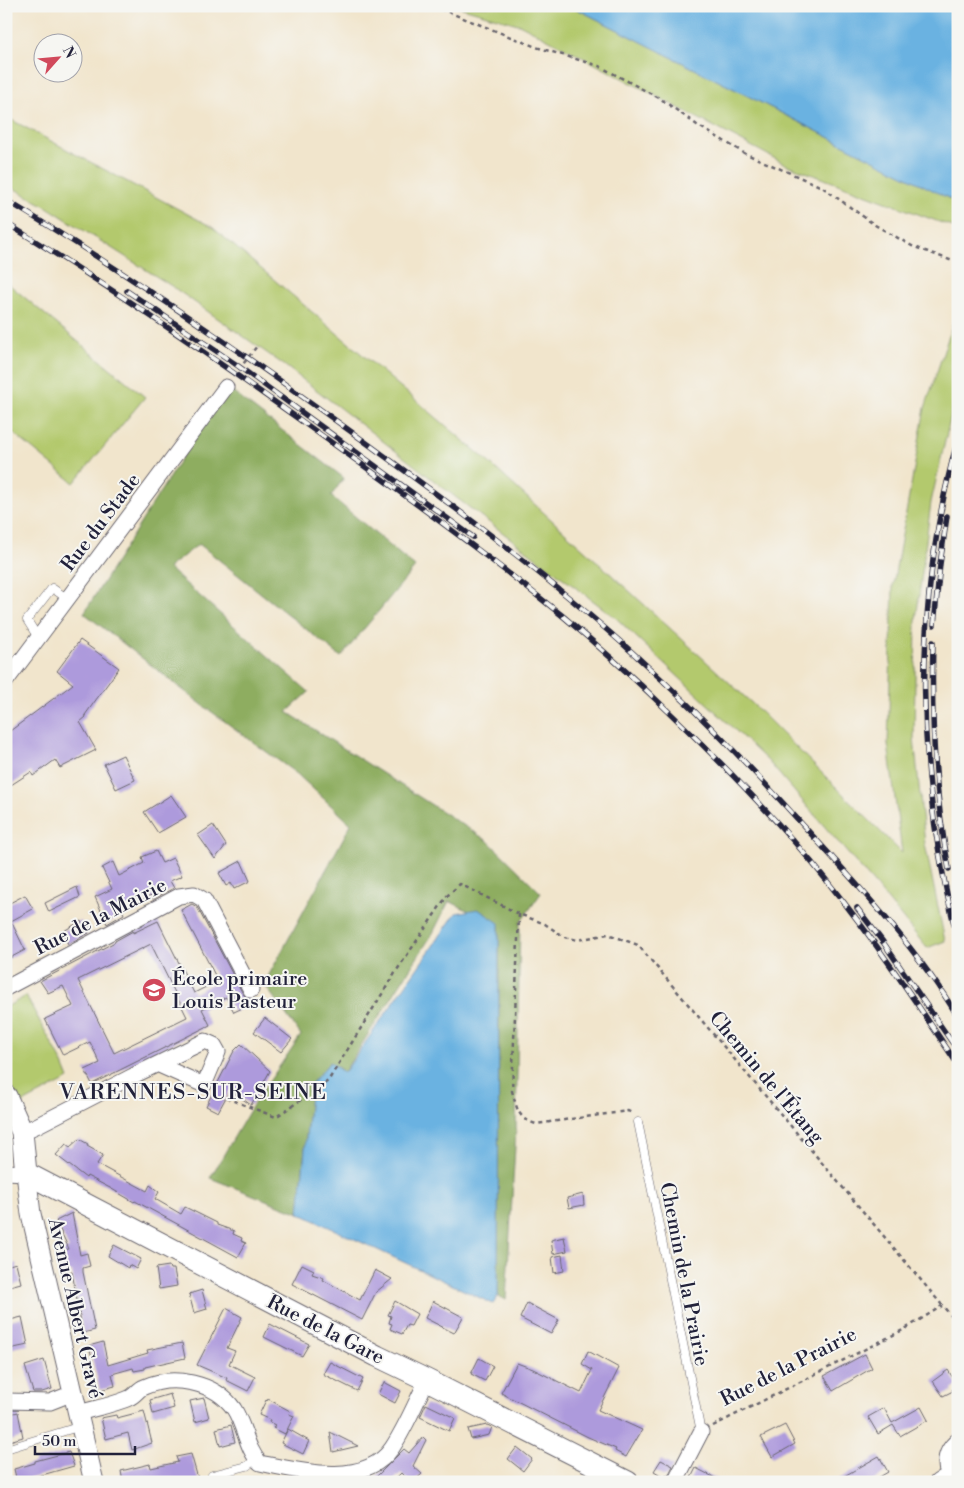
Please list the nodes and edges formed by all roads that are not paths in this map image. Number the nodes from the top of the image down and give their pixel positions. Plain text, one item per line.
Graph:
1 (226, 387) road end
2 (6, 681) edge
3 (6, 988) edge
4 (251, 990) dead end
5 (159, 1065) dead end
6 (6, 1096) edge
7 (638, 1122) road end
8 (18, 1131) junction
9 (16, 1173) edge
10 (427, 1380) junction
11 (73, 1394) junction
12 (6, 1401) edge
13 (79, 1419) junction
14 (701, 1432) joint
15 (958, 1440) edge
16 (6, 1449) edge
17 (256, 1459) junction
18 (212, 1475) dead end
19 (948, 1475) edge
20 (94, 1482) edge
21 (628, 1482) edge
22 (675, 1482) edge

1 - 2 street, Rue du Stade
3 - 4 street, Rue de la Mairie
5 - 8 street
6 - 8 main road
7 - 14 lane, Chemin de la Prairie
8 - 9 main road
9 - 10 main road, Rue de la Gare
9 - 11 street, Avenue Albert Gravé
10 - 17 street
10 - 21 main road, Rue de la Gare
11 - 12 street
11 - 13 street, Avenue Albert Gravé
13 - 16 lane
13 - 17 street
13 - 20 street, Avenue Albert Gravé
14 - 22 street
15 - 19 street
17 - 18 lane

